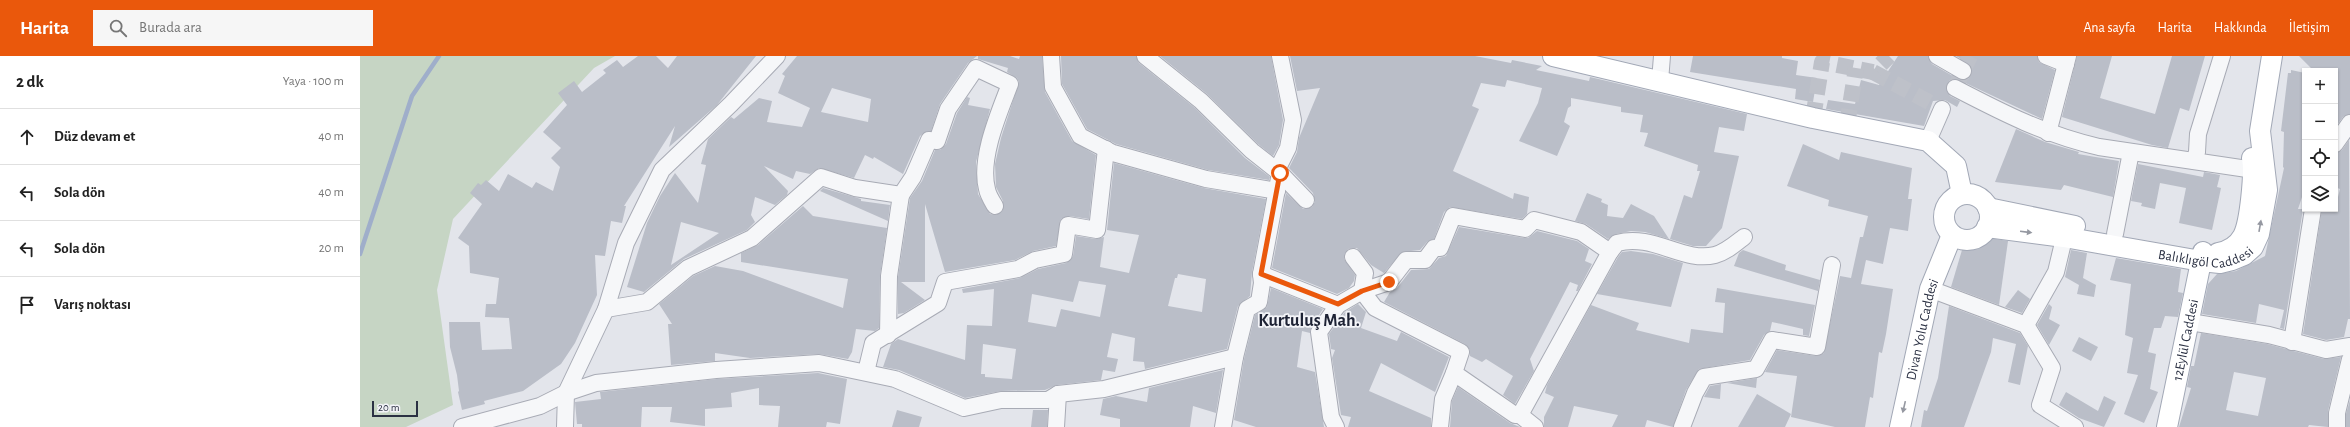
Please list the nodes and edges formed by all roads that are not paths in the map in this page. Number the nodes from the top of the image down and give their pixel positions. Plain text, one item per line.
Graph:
1 (777, 56) edge
2 (1051, 56) edge
3 (1145, 56) edge
4 (1280, 56) edge
5 (1553, 56) edge
6 (1662, 56) edge
7 (1937, 56) edge
8 (2046, 56) edge
9 (2222, 56) edge
10 (2262, 56) edge
11 (2272, 56) edge
12 (2067, 60) edge
13 (1963, 71) dead end
14 (1660, 81) junction
15 (1955, 88) dead end
16 (1942, 109) dead end
17 (2350, 123) edge
18 (2048, 133) junction
19 (2338, 140) edge
20 (1928, 141) junction
21 (1106, 149) junction
22 (2131, 152) junction
23 (2194, 161) junction
24 (2254, 170) junction
25 (1279, 171) junction
26 (1277, 191) junction
27 (1962, 194) junction
28 (901, 195) junction
29 (1306, 200) dead end
30 (995, 206) dead end
31 (2313, 212) edge
32 (1988, 218) junction
33 (2066, 231) junction
34 (2115, 234) junction
35 (1952, 235) junction
36 (1744, 237) dead end
37 (1610, 252) junction
38 (1352, 257) dead end
39 (2202, 257) junction
40 (1832, 265) dead end
41 (1261, 274) junction
42 (1930, 289) junction
43 (1362, 291) junction
44 (1338, 304) junction
45 (606, 309) junction
46 (2190, 322) junction
47 (2026, 325) junction
48 (888, 335) junction
49 (2292, 342) junction
50 (2350, 346) edge
51 (1235, 357) junction
52 (2350, 359) edge
53 (866, 372) junction
54 (1454, 373) junction
55 (566, 393) junction
56 (1058, 394) junction
57 (1520, 415) junction
58 (462, 427) edge
59 (565, 427) edge
60 (1056, 427) edge
61 (1223, 427) edge
62 (1336, 427) edge
63 (1440, 427) edge
64 (1535, 427) edge
65 (1682, 427) edge
66 (1900, 427) edge
67 (2075, 427) edge
68 (2167, 427) edge
69 (2337, 427) edge

1 - 45 street
2 - 21 street
3 - 25 street
4 - 25 street
5 - 14 main road
6 - 14 street
7 - 13 street
8 - 12 street
9 - 23 street
10 - 24 main road, Balıklıgöl Caddesi
39 -> 11 main road, Balıklıgöl Caddesi
12 - 18 street
14 - 20 main road
15 - 18 street
16 - 20 street
17 - 19 street
18 - 22 street
20 - 27 main road
21 - 26 street
21 - 48 street
22 - 23 street
22 - 34 street
23 - 24 street
24 - 39 main road, Balıklıgöl Caddesi
25 - 26 street
25 - 29 street
26 - 41 street
27 - 32 main road
27 - 35 main road
28 - 30 street
28 - 45 street
28 - 48 street
31 - 49 street
32 - 33 main road, Balıklıgöl Caddesi
32 - 35 main road
33 - 34 main road, Balıklıgöl Caddesi
33 - 39 main road, Balıklıgöl Caddesi
33 - 47 street
34 - 39 main road, Balıklıgöl Caddesi
35 - 42 main road, Divan Yolu Caddesi
36 - 37 street
37 - 43 street
37 - 57 street
38 - 43 street
39 - 46 main road, 12Eylül Caddesi
40 - 65 street
41 - 44 street
41 - 51 street
42 - 47 street
42 -> 66 main road, Divan Yolu Caddesi
43 - 44 street
43 - 54 street
44 - 62 street
45 - 55 street
46 - 49 street
46 - 68 main road, 12Eylül Caddesi
47 - 67 street
48 - 53 street
49 - 50 street
51 - 56 street
51 - 61 street
52 - 69 street
53 - 55 street
53 - 56 street
54 - 57 street
54 - 63 street
55 - 58 street
55 - 59 street
56 - 60 street
57 - 64 street

